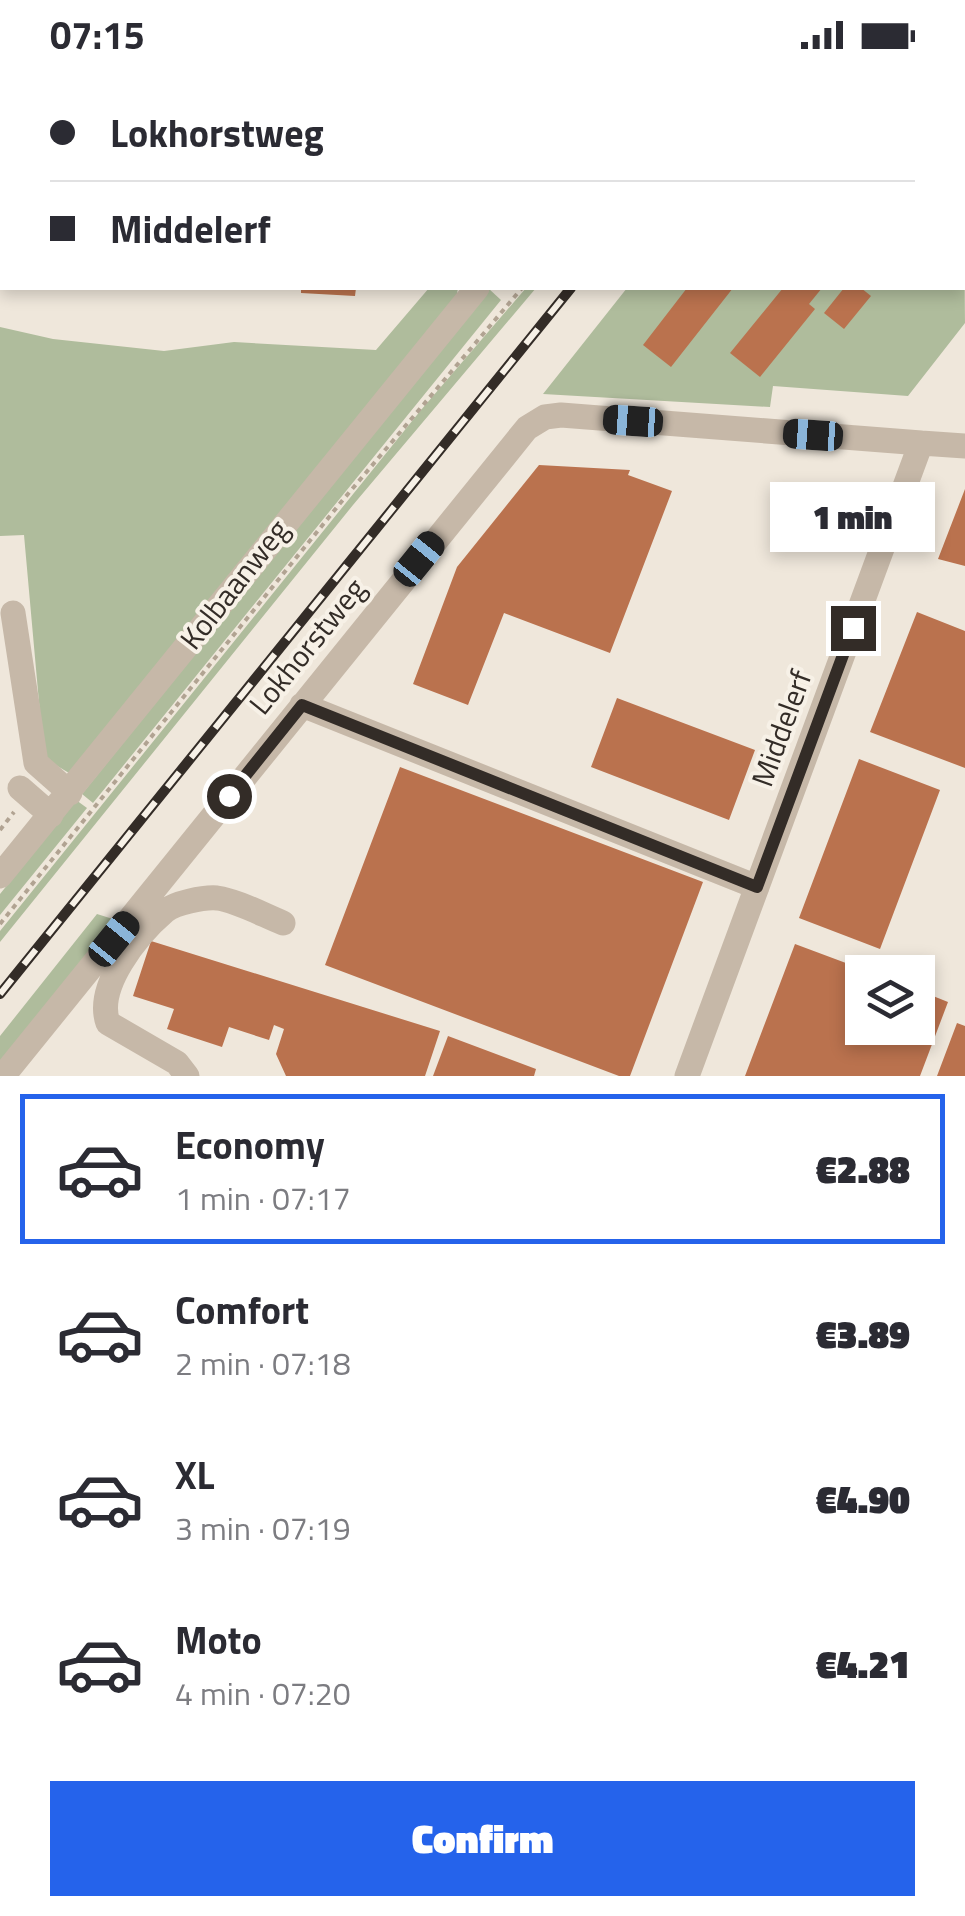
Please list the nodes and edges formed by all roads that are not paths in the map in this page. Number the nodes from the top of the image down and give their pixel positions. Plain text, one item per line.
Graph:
1 (475, 290) edge
2 (921, 443) junction
3 (965, 446) edge
4 (13, 613) dead end
5 (302, 705) junction
6 (20, 788) dead end
7 (70, 793) junction
8 (51, 815) junction
9 (0, 876) edge
10 (757, 887) junction
11 (283, 923) dead end
12 (3, 1076) edge
13 (187, 1076) edge
14 (688, 1076) edge

1 - 7 street, Kolbaanweg
2 - 3 street
2 - 5 street, Lokhorstweg
2 - 10 street, Middelerf
4 - 7 street
5 - 10 street
5 - 12 street, Lokhorstweg
6 - 8 street
7 - 8 street, Kolbaanweg
8 - 9 street, Kolbaanweg
10 - 14 street, Middelerf
11 - 13 street

